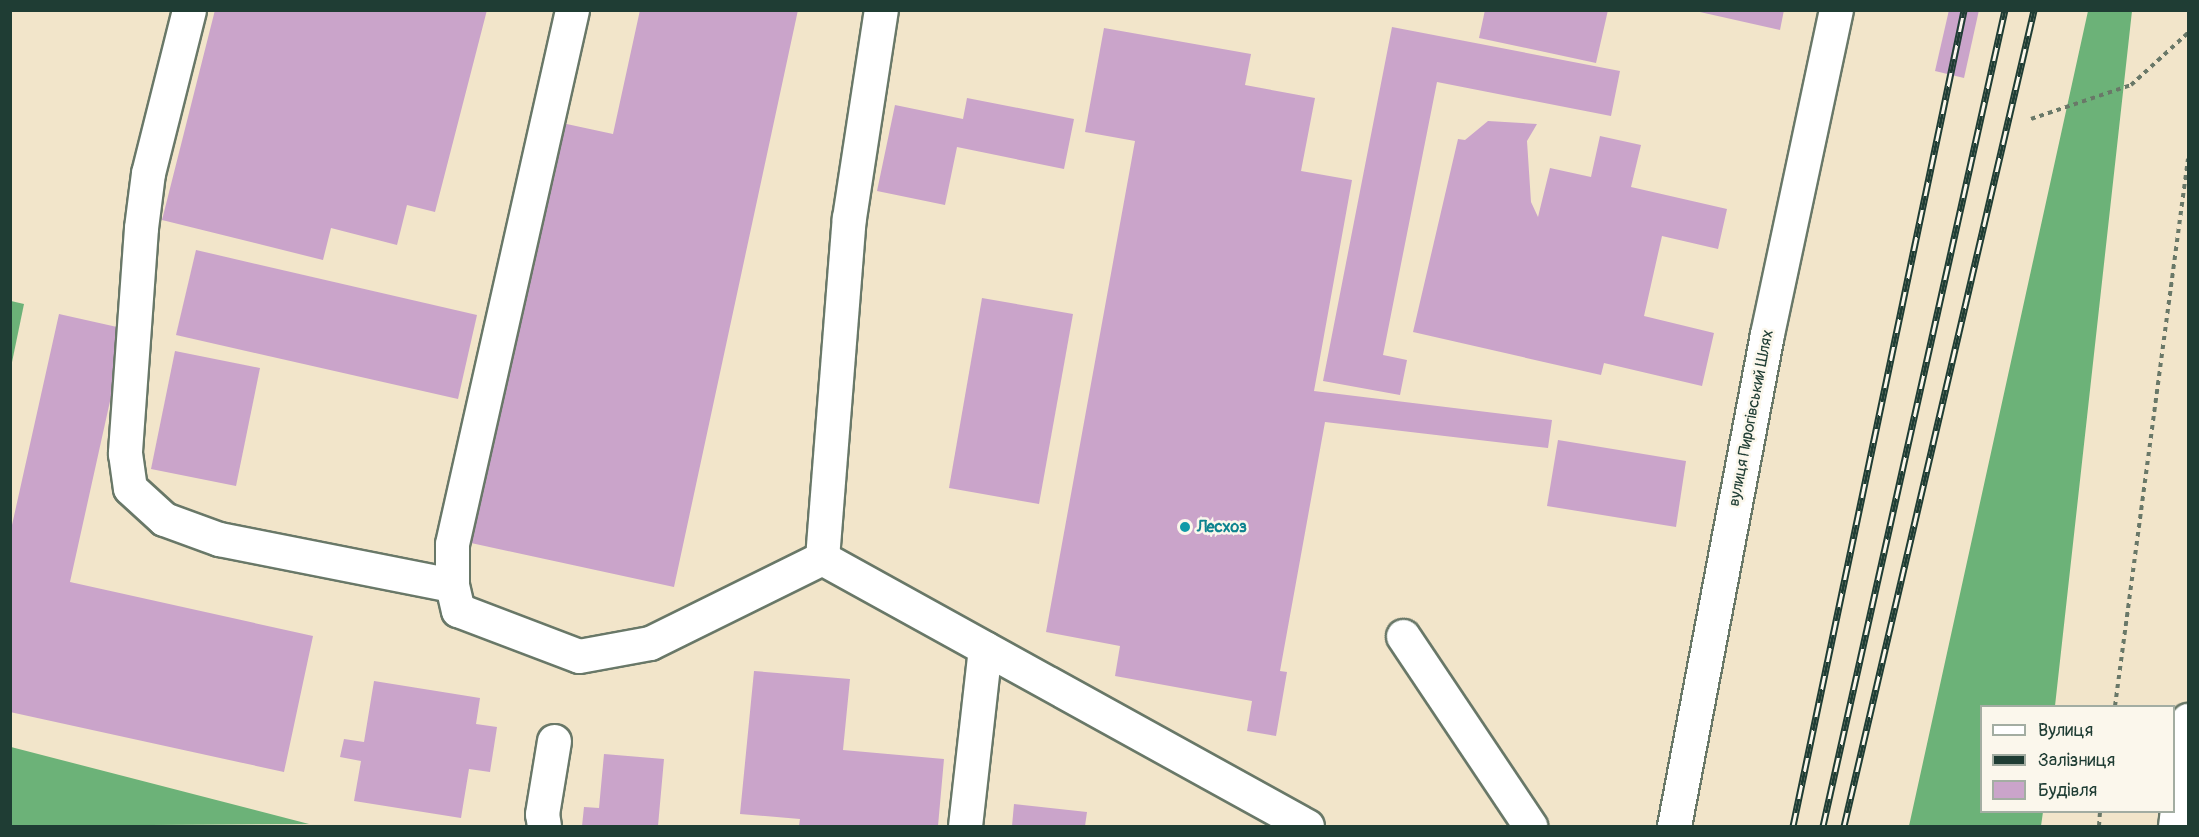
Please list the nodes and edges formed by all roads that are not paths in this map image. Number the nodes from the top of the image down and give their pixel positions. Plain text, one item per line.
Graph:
1 (189, 10) edge
2 (572, 10) edge
3 (881, 10) edge
4 (1836, 10) edge
5 (822, 558) junction
6 (452, 585) junction
7 (1402, 636) dead end
8 (985, 648) junction
9 (2188, 720) edge
10 (554, 741) dead end
11 (544, 826) edge
12 (965, 826) edge
13 (1306, 826) edge
14 (1530, 826) edge
15 (1674, 826) edge
16 (2175, 826) edge

1 - 6 main road
2 - 6 main road
3 - 5 main road
4 - 15 main road, вулиця Пирогівський Шлях
5 - 6 main road
5 - 8 main road
7 - 14 main road
8 - 12 main road
8 - 13 main road
9 - 16 main road
10 - 11 main road

